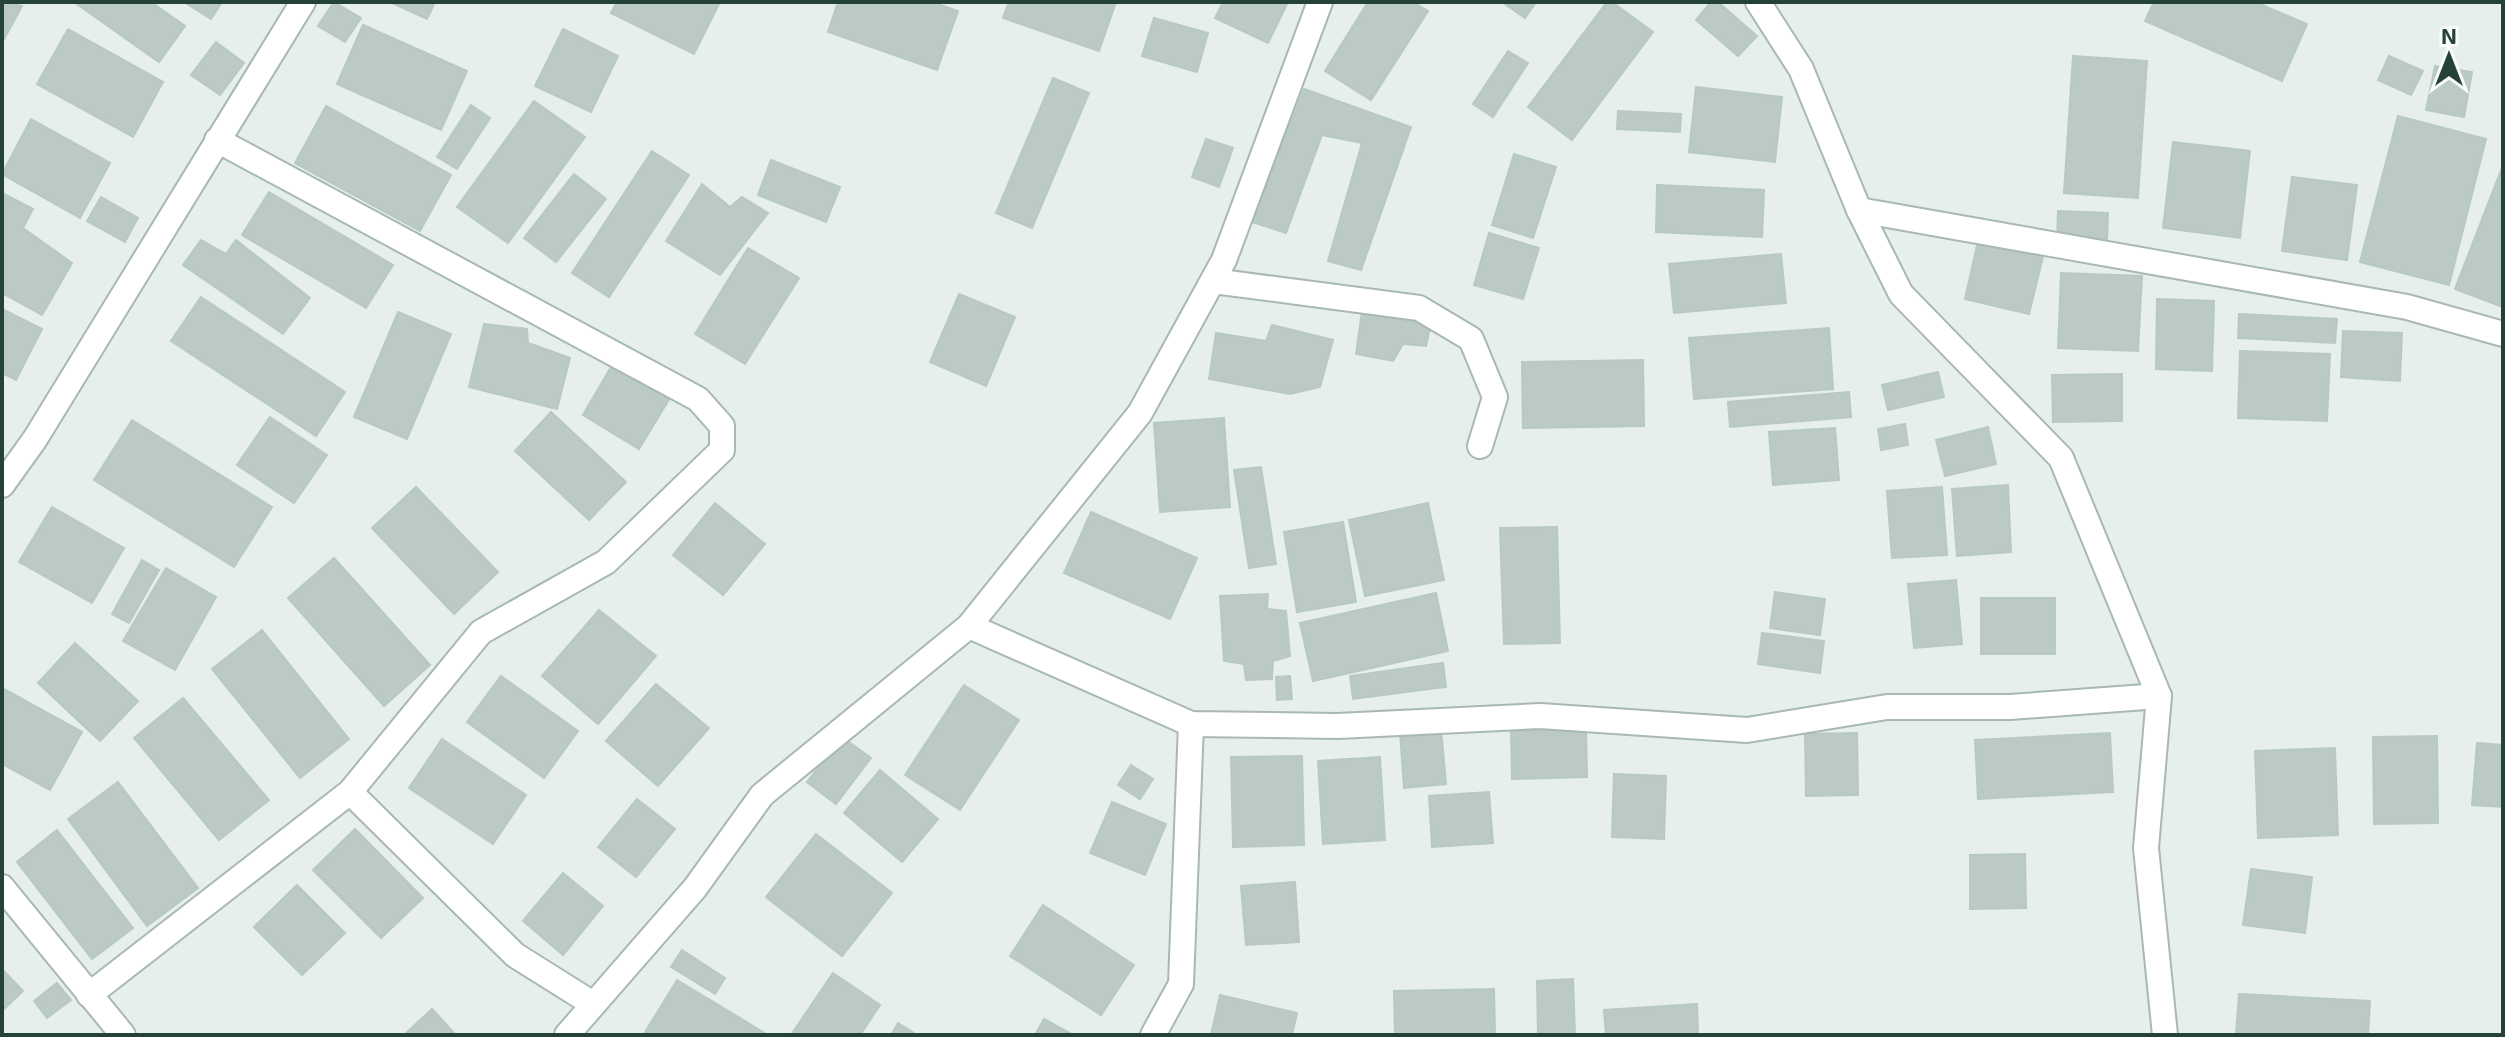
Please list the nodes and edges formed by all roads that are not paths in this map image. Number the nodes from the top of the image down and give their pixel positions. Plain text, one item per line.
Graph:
1 (303, 2) edge
2 (1320, 2) edge
3 (1758, 2) edge
4 (217, 140) junction
5 (1859, 210) junction
6 (1213, 281) junction
7 (2503, 334) edge
8 (1480, 446) dead end
9 (2, 485) edge
10 (969, 626) junction
11 (2159, 696) junction
12 (1191, 724) junction
13 (350, 792) junction
14 (2, 887) edge
15 (89, 995) junction
16 (593, 1004) junction
17 (123, 1035) edge
18 (567, 1035) edge
19 (1153, 1035) edge
20 (2165, 1035) edge

1 - 4 street
2 - 6 street
3 - 5 street
4 - 9 street
4 - 13 street
5 - 7 street
5 - 11 street
6 - 8 street
6 - 10 street
10 - 12 street
10 - 16 street
11 - 12 street
11 - 20 street
12 - 19 street
13 - 15 street
13 - 16 street
14 - 15 street
15 - 17 street
16 - 18 street

